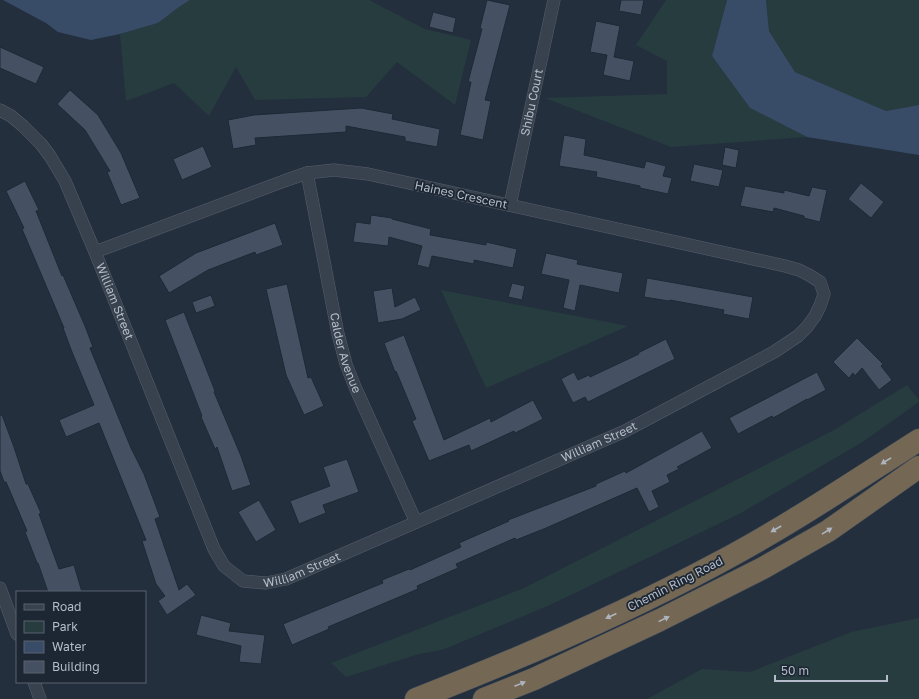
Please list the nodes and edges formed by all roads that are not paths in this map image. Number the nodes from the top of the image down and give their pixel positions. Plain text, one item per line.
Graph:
1 (554, 0) edge
2 (0, 110) edge
3 (307, 173) junction
4 (510, 205) junction
5 (95, 252) junction
6 (824, 294) joint
7 (919, 440) edge
8 (919, 467) edge
9 (416, 522) junction
10 (0, 588) edge
11 (16, 631) edge
12 (475, 676) junction
13 (34, 683) edge
14 (40, 699) edge
15 (400, 699) edge
16 (416, 699) edge
17 (484, 699) edge

1 - 4 street, Shibu Court
2 - 5 street, William Street
3 - 4 street, Haines Crescent
3 - 5 street, Haines Crescent
3 - 9 street, Calder Avenue
4 - 6 street, Haines Crescent
5 - 9 street, William Street
6 - 9 street, William Street
7 -> 12 highway, Chemin Ring Road
17 -> 8 highway, Chemin Ring Road
10 - 11 street
12 - 15 highway
12 - 16 highway, Chemin Ring Road
13 - 14 street

